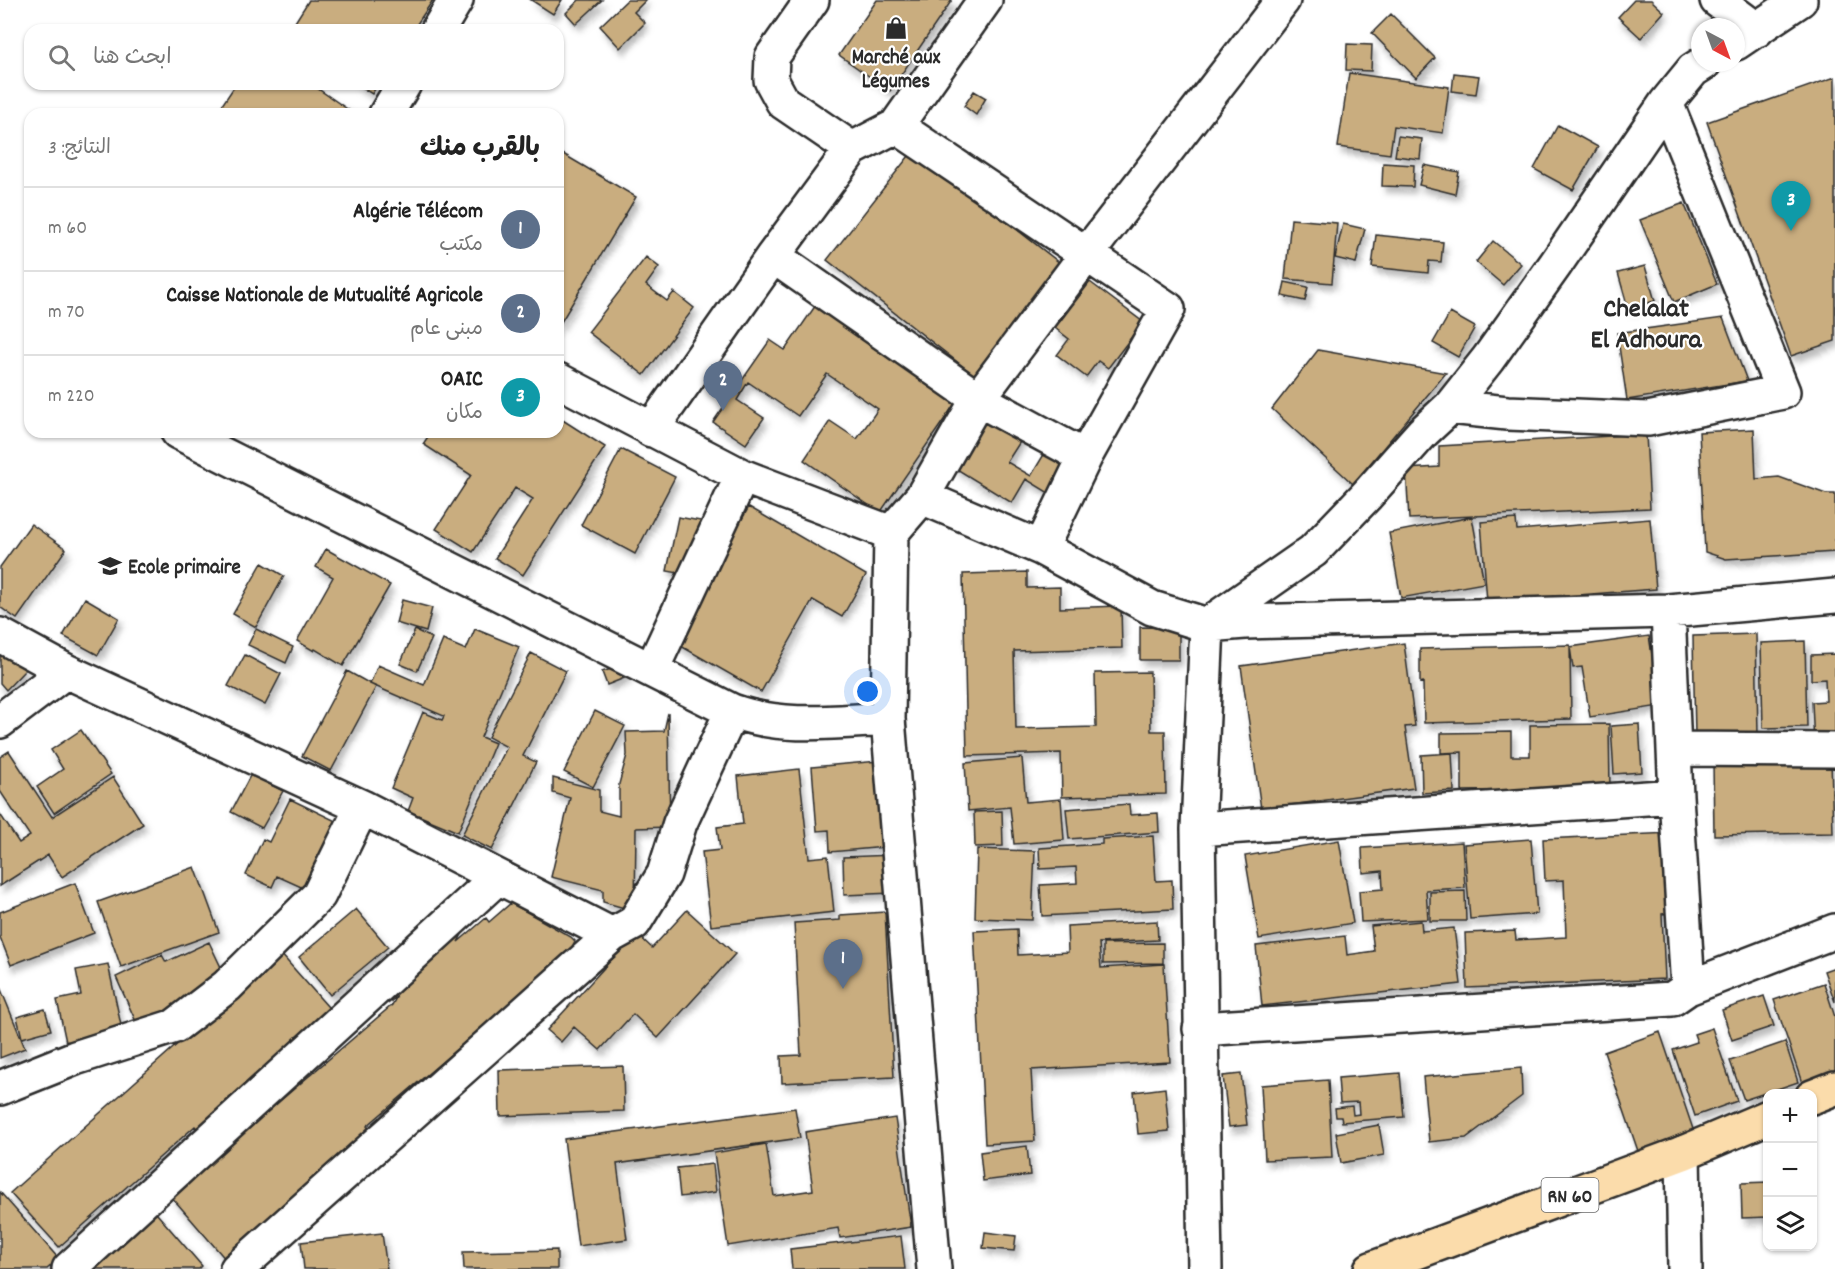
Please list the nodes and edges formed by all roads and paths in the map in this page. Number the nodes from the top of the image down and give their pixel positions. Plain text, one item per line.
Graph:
1 (456, 0) edge
2 (812, 0) edge
3 (985, 0) edge
4 (1717, 0) edge
5 (1800, 0) edge
6 (1271, 4) edge
7 (442, 24) edge
8 (1747, 36) edge
9 (1691, 72) edge
10 (400, 90) edge
11 (1666, 103) junction
12 (390, 108) edge
13 (896, 126) junction
14 (852, 149) junction
15 (1086, 255) junction
16 (773, 256) junction
17 (564, 383) edge
18 (978, 399) junction
19 (1450, 407) junction
20 (651, 430) junction
21 (190, 438) edge
22 (1085, 457) junction
23 (742, 476) junction
24 (922, 496) junction
25 (891, 533) junction
26 (1041, 548) junction
27 (1835, 596) edge
28 (1668, 611) junction
29 (1207, 625) junction
30 (0, 635) edge
31 (651, 669) junction
32 (66, 671) junction
33 (732, 711) junction
34 (888, 719) junction
35 (0, 721) edge
36 (1674, 749) junction
37 (1835, 750) edge
38 (1676, 796) junction
39 (362, 807) junction
40 (1198, 829) junction
41 (497, 878) junction
42 (1835, 931) edge
43 (612, 935) junction
44 (1688, 988) junction
45 (1200, 1029) junction
46 (0, 1088) edge
47 (1835, 1088) edge
48 (1817, 1095) edge
49 (1763, 1119) edge
50 (1683, 1153) junction
51 (69, 1269) edge
52 (237, 1269) edge
53 (934, 1269) edge
54 (1205, 1269) edge
55 (1371, 1269) edge
56 (1684, 1269) edge

1 - 7 street
2 - 14 street
3 - 13 street
4 - 8 street
5 - 8 street
6 - 15 street
9 - 11 street
10 - 12 street
11 - 19 street
11 - 19 street
13 - 14 street
13 - 15 street
14 - 16 street
15 - 18 street
15 - 22 street
16 - 18 street
16 - 20 street
17 - 20 street
18 - 22 street
18 - 24 street
19 - 29 street
20 - 23 street
21 - 31 street
22 - 26 street
23 - 25 street
23 - 31 street
24 - 25 street
24 - 26 street
25 - 34 street
26 - 29 street
27 - 28 street
28 - 29 street
28 - 36 street
29 - 40 street
30 - 32 street
31 - 33 street
32 - 35 street
32 - 39 street
33 - 34 street
33 - 43 street
34 - 53 street
36 - 37 street
36 - 38 street
38 - 40 street
38 - 44 street
39 - 41 street
39 - 46 street
40 - 45 street
41 - 43 street
41 - 51 street
42 - 44 street
43 - 52 street
44 - 45 street
45 - 54 street
47 - 48 main road
49 - 50 main road, RN 60
50 - 55 main road, RN 60
50 - 56 street

